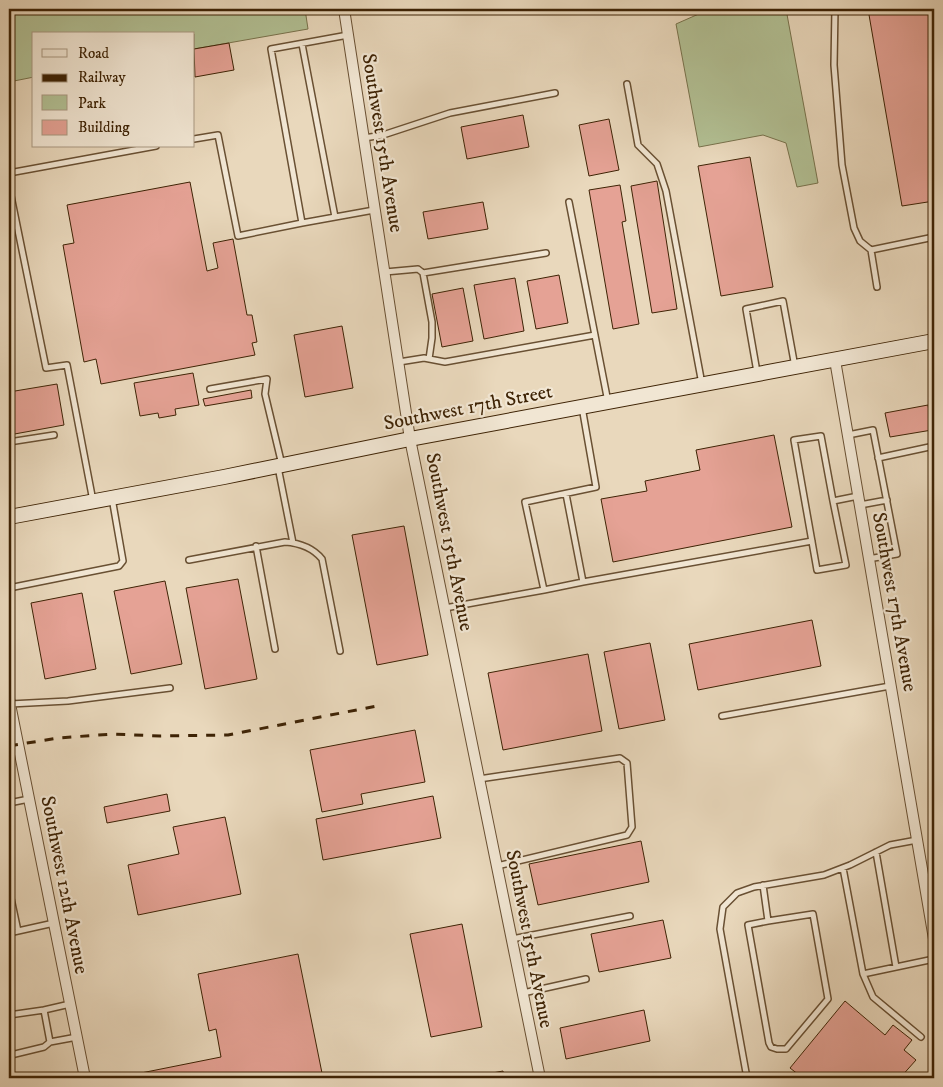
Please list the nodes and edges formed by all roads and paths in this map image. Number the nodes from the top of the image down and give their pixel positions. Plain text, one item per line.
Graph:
1 (344, 9) edge
2 (835, 9) edge
3 (348, 35) junction
4 (302, 44) junction
5 (627, 84) dead end
6 (555, 93) dead end
7 (364, 138) junction
8 (195, 139) edge
9 (145, 148) edge
10 (9, 172) edge
11 (9, 186) edge
12 (569, 202) dead end
13 (375, 210) junction
14 (335, 217) junction
15 (302, 223) junction
16 (934, 237) edge
17 (871, 250) junction
18 (546, 253) dead end
19 (384, 272) junction
20 (423, 273) junction
21 (877, 287) dead end
22 (595, 335) junction
23 (934, 341) edge
24 (429, 359) junction
25 (834, 360) junction
26 (399, 362) junction
27 (795, 367) junction
28 (758, 374) junction
29 (702, 384) junction
30 (210, 389) dead end
31 (608, 402) junction
32 (582, 407) junction
33 (54, 435) dead end
34 (847, 435) junction
35 (410, 439) junction
36 (9, 442) edge
37 (934, 446) edge
38 (878, 458) junction
39 (280, 466) junction
40 (566, 494) junction
41 (112, 498) junction
42 (887, 500) junction
43 (93, 501) junction
44 (833, 501) junction
45 (858, 501) junction
46 (9, 517) edge
47 (812, 541) junction
48 (293, 543) junction
49 (256, 546) junction
50 (868, 559) junction
51 (189, 560) dead end
52 (583, 582) junction
53 (9, 588) edge
54 (544, 590) junction
55 (445, 608) junction
56 (275, 649) dead end
57 (340, 651) dead end
58 (890, 686) junction
59 (170, 688) dead end
60 (9, 702) edge
61 (722, 716) dead end
62 (479, 779) junction
63 (29, 800) junction
64 (9, 803) edge
65 (917, 840) junction
66 (876, 852) junction
67 (497, 866) junction
68 (843, 868) junction
69 (763, 886) junction
70 (9, 889) edge
71 (630, 916) dead end
72 (768, 921) junction
73 (54, 924) junction
74 (18, 931) junction
75 (9, 933) edge
76 (934, 938) edge
77 (512, 940) junction
78 (934, 959) edge
79 (896, 967) junction
80 (863, 974) junction
81 (586, 979) dead end
82 (522, 993) junction
83 (70, 1004) junction
84 (44, 1010) junction
85 (9, 1015) edge
86 (77, 1037) junction
87 (921, 1037) dead end
88 (50, 1042) junction
89 (9, 1064) edge
90 (10, 1078) edge
91 (85, 1078) edge
92 (540, 1078) edge
93 (747, 1078) edge

1 - 3 street, Southwest 15th Avenue
2 - 17 lane
3 - 4 lane
3 - 7 street, Southwest 15th Avenue
4 - 14 lane
4 - 15 lane
5 - 29 lane
6 - 7 lane
7 - 13 street, Southwest 15th Avenue
8 - 15 lane
9 - 10 lane
11 - 43 lane
12 - 22 lane
13 - 14 lane
13 - 19 street, Southwest 15th Avenue
14 - 15 lane
16 - 17 lane
17 - 21 lane
18 - 20 lane
19 - 20 lane
19 - 26 street, Southwest 15th Avenue
20 - 24 lane
22 - 24 lane
22 - 31 lane
23 - 25 main road, Southwest 17th Street
24 - 26 lane
25 - 27 main road, Southwest 17th Street
25 - 34 street, Southwest 17th Avenue
26 - 35 street, Southwest 15th Avenue
27 - 28 main road, Southwest 17th Street
27 - 28 lane
28 - 29 main road, Southwest 17th Street
29 - 31 main road, Southwest 17th Street
30 - 39 lane
31 - 32 main road, Southwest 17th Street
32 - 35 main road, Southwest 17th Street
32 - 40 lane
33 - 36 lane
34 - 38 lane
34 - 45 street, Southwest 17th Avenue
35 - 39 main road, Southwest 17th Street
35 - 55 street, Southwest 15th Avenue
37 - 38 lane
38 - 42 lane
39 - 41 main road, Southwest 17th Street
39 - 48 lane
40 - 52 lane
40 - 54 lane
41 - 43 main road, Southwest 17th Street
41 - 53 lane
42 - 45 lane
42 - 50 lane
43 - 46 main road, Southwest 17th Street
44 - 45 lane
44 - 47 lane
44 - 47 lane
45 - 50 street, Southwest 17th Avenue
47 - 52 lane
48 - 49 lane
48 - 57 lane
49 - 51 lane
49 - 56 lane
50 - 58 street, Southwest 17th Avenue
52 - 54 lane
54 - 55 lane
55 - 62 street, Southwest 15th Avenue
58 - 61 lane
58 - 65 street, Southwest 17th Avenue
59 - 60 lane
60 - 63 street, Southwest 12th Avenue
62 - 67 street, Southwest 15th Avenue
62 - 67 lane
63 - 64 lane
63 - 73 street, Southwest 12th Avenue
65 - 66 lane
65 - 76 street, Southwest 17th Avenue
66 - 68 lane
66 - 79 lane
67 - 77 street, Southwest 15th Avenue
68 - 69 lane
68 - 80 lane
69 - 72 lane
69 - 93 lane
70 - 74 lane
71 - 77 lane
72 - 72 lane
73 - 74 lane
73 - 83 street, Southwest 12th Avenue
74 - 75 lane
77 - 82 street, Southwest 15th Avenue
78 - 79 lane
79 - 80 lane
80 - 87 lane
81 - 82 lane
82 - 92 street, Southwest 15th Avenue
83 - 84 lane
83 - 86 street, Southwest 12th Avenue
84 - 85 lane
84 - 88 lane
86 - 88 lane
86 - 91 street, Southwest 12th Avenue
88 - 89 lane
89 - 90 lane

